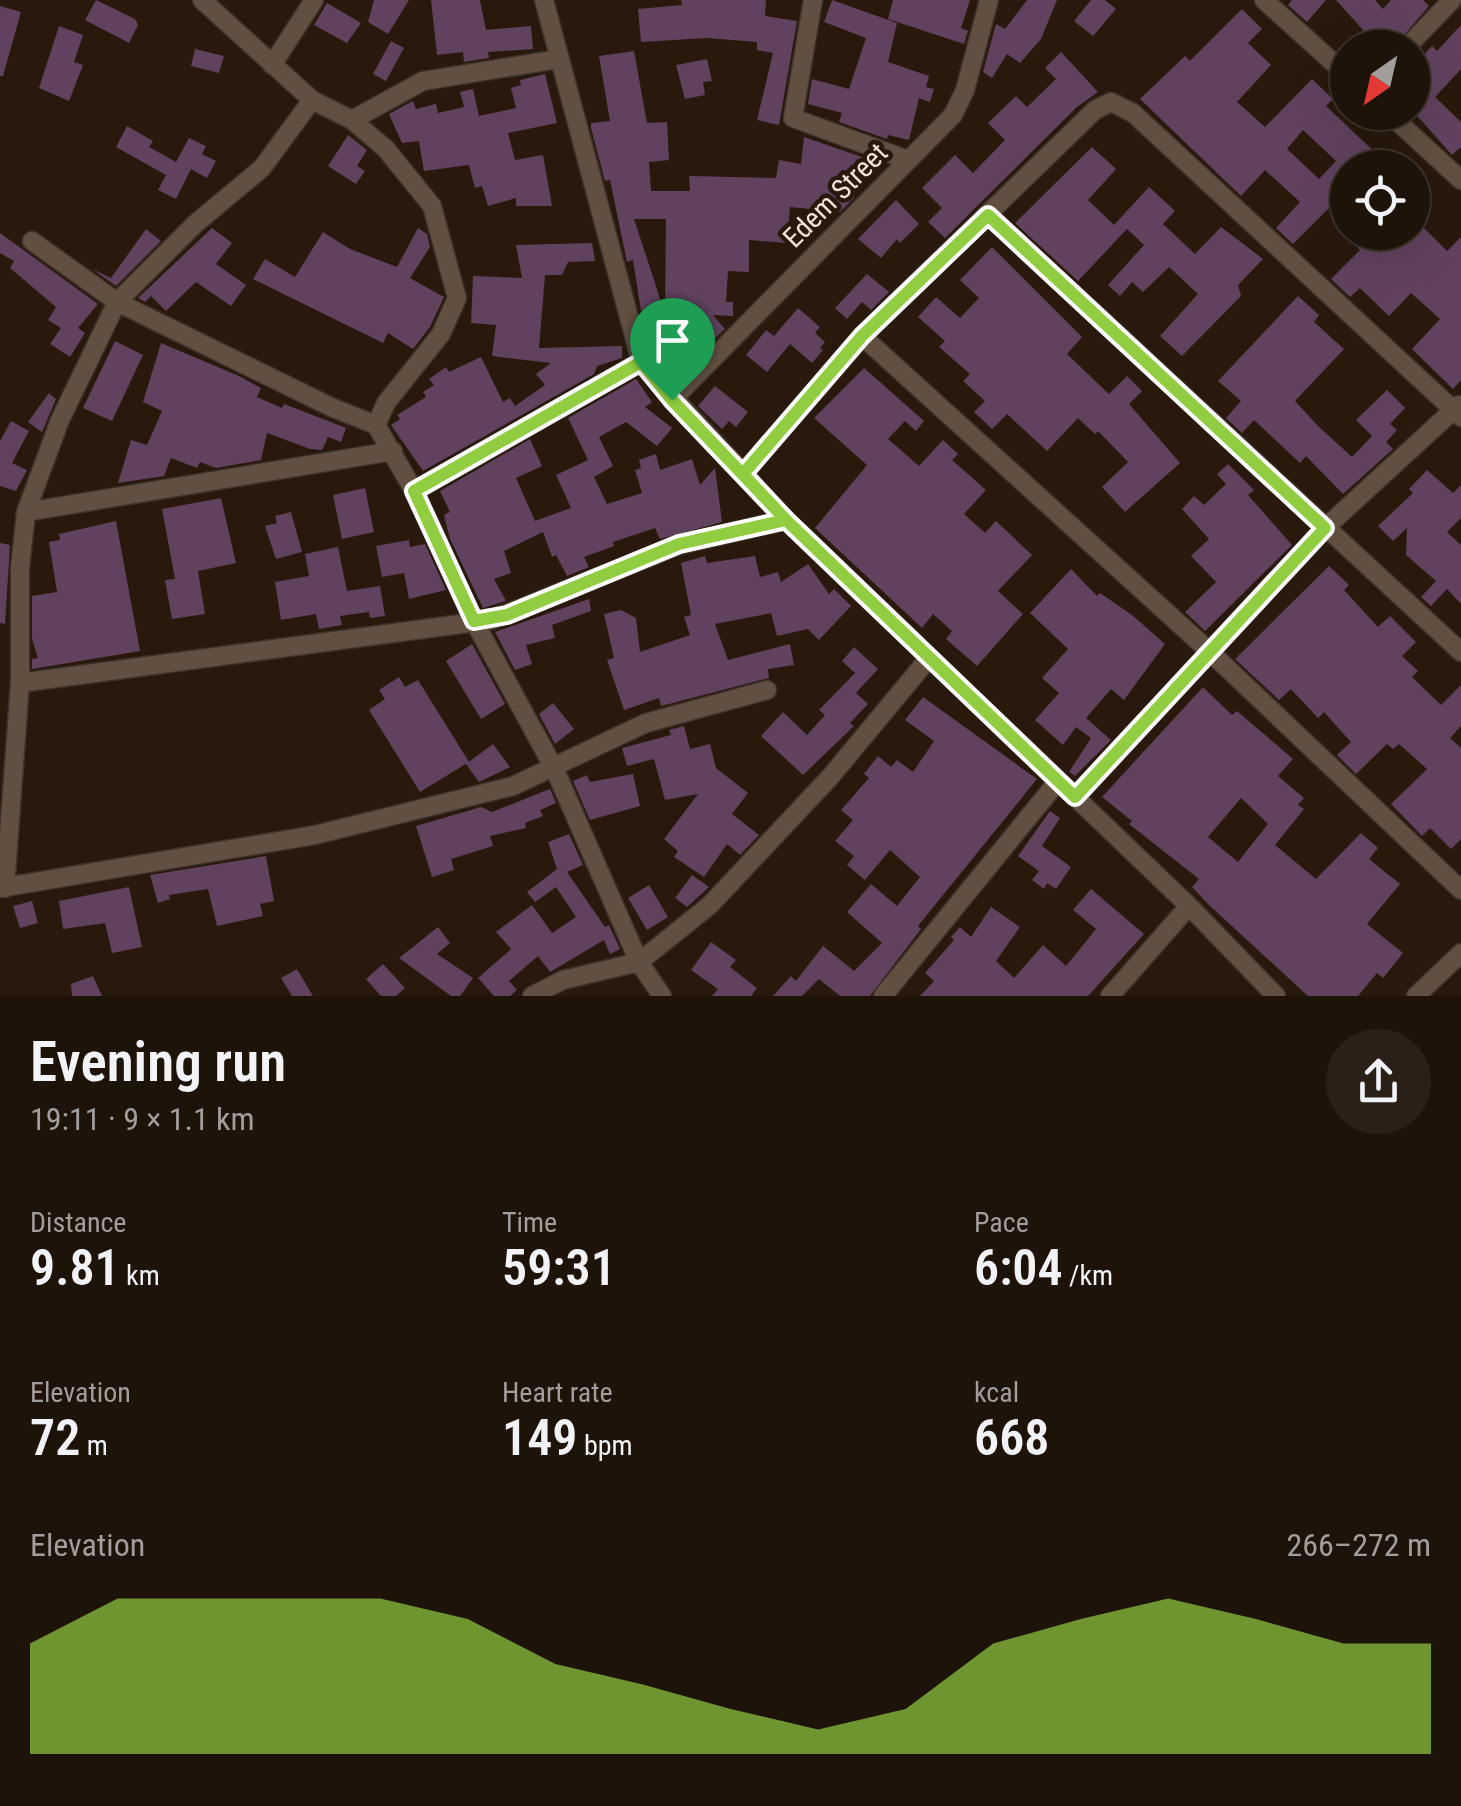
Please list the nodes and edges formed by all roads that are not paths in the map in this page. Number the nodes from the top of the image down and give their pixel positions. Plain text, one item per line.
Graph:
1 (202, 0) edge
2 (314, 0) edge
3 (544, 0) edge
4 (813, 0) edge
5 (989, 0) edge
6 (1264, 0) edge
7 (1452, 0) edge
8 (1423, 30) edge
9 (558, 59) junction
10 (1330, 60) edge
11 (272, 65) junction
12 (312, 100) junction
13 (352, 120) junction
14 (1407, 130) edge
15 (908, 160) junction
16 (1461, 180) edge
17 (988, 215) junction
18 (32, 241) dead end
19 (117, 302) junction
20 (862, 336) junction
21 (641, 362) junction
22 (672, 400) junction
23 (1459, 410) edge
24 (376, 425) junction
25 (392, 451) junction
26 (743, 474) junction
27 (414, 491) junction
28 (26, 512) junction
29 (786, 520) junction
30 (1325, 528) junction
31 (474, 621) junction
32 (1208, 650) junction
33 (1461, 652) edge
34 (929, 658) junction
35 (20, 682) junction
36 (767, 690) dead end
37 (555, 770) junction
38 (1058, 781) junction
39 (1075, 797) junction
40 (2, 888) edge
41 (1461, 890) edge
42 (1190, 906) junction
43 (1461, 952) edge
44 (639, 962) junction
45 (532, 996) edge
46 (662, 996) edge
47 (883, 996) edge
48 (1110, 996) edge
49 (1276, 996) edge
50 (1416, 996) edge

1 - 11 street
2 - 11 street
3 - 9 street
4 - 15 street
5 - 15 street, Edem Street
6 - 10 street
7 - 8 street
9 - 13 street
9 - 21 street
11 - 12 street
12 - 13 street
12 - 19 street
13 - 24 street
14 - 16 street
15 - 22 street, Edem Street
17 - 20 street
17 - 23 street
17 - 30 street
18 - 19 street
19 - 24 street
19 - 28 street
20 - 26 street
20 - 32 street
21 - 22 street
21 - 27 street
22 - 26 street
23 - 30 street
24 - 25 street
25 - 27 street
25 - 28 street
26 - 29 street
27 - 31 street
28 - 35 street
29 - 31 street
29 - 34 street
30 - 32 street
30 - 33 street
31 - 35 street
31 - 37 street
32 - 39 street
32 - 41 street
34 - 38 street
34 - 44 street
35 - 40 street
36 - 37 street
37 - 40 street
37 - 44 street
38 - 39 street
38 - 47 street
39 - 42 street
42 - 48 street
42 - 49 street
43 - 50 street
44 - 45 street
44 - 46 street

